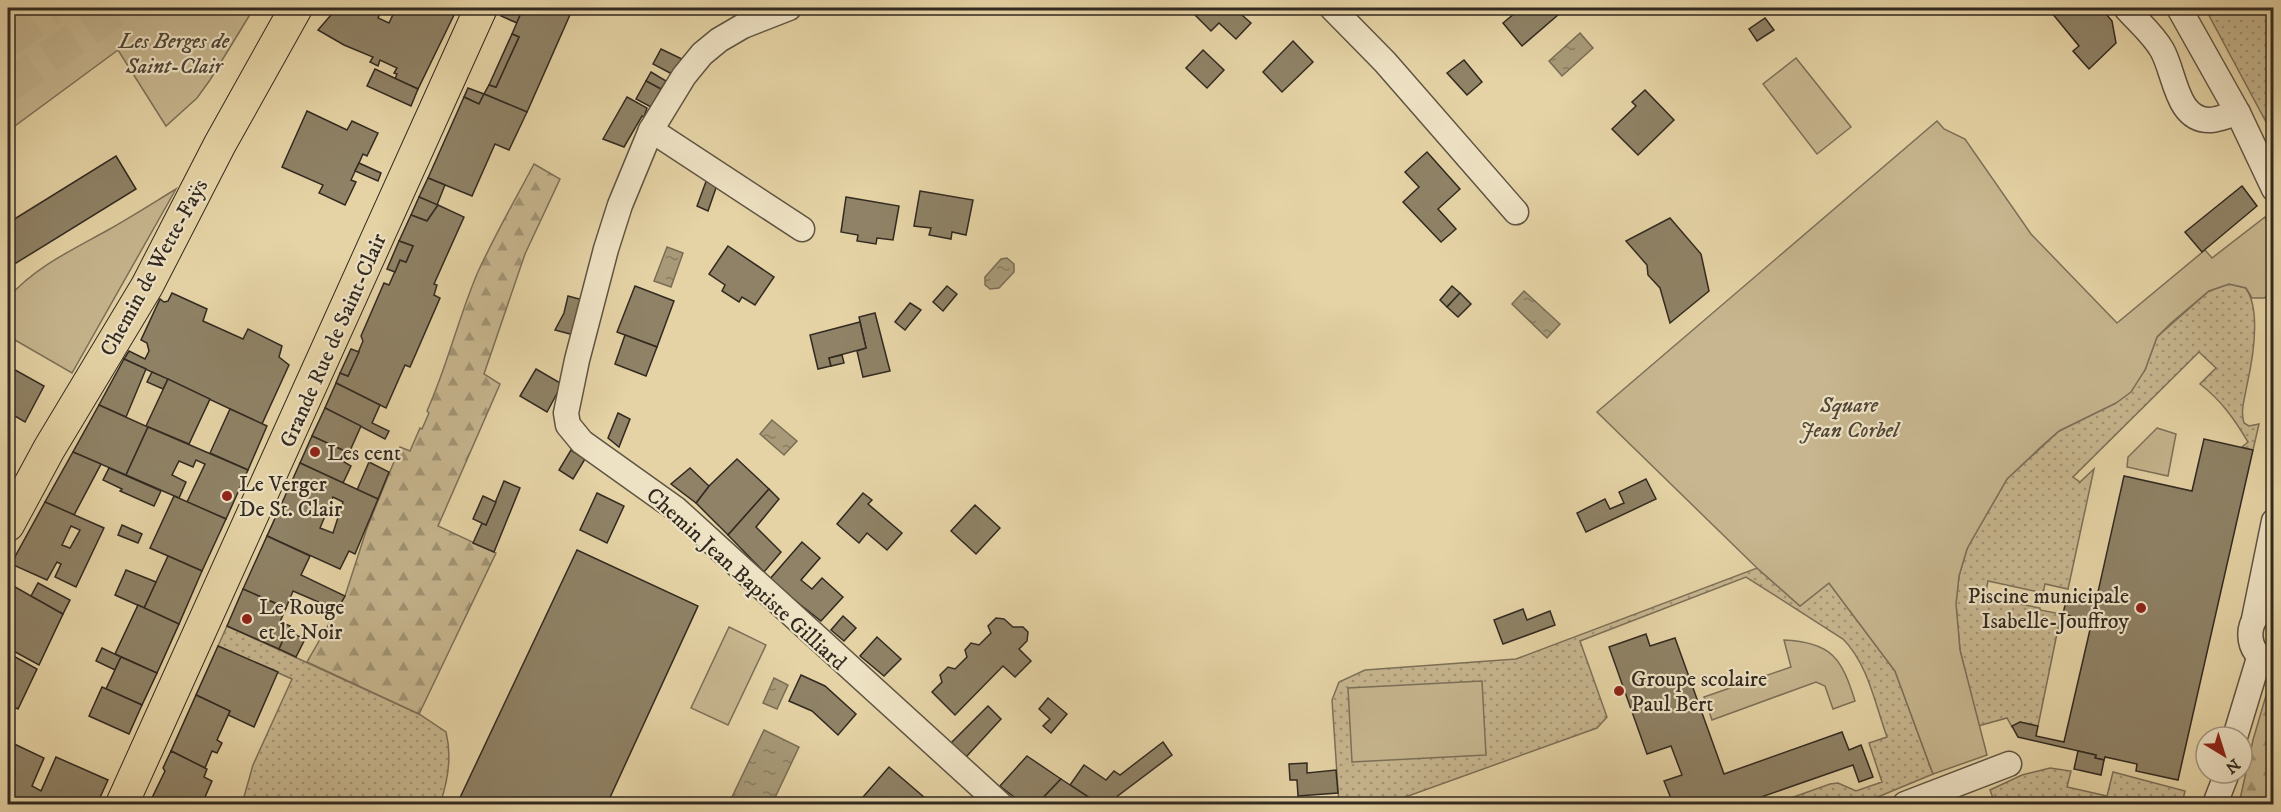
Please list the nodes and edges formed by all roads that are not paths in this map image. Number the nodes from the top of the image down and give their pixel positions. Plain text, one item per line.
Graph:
1 (296, 8) edge
2 (481, 8) edge
3 (789, 8) edge
4 (1332, 8) edge
5 (2126, 8) edge
6 (2179, 8) edge
7 (2238, 113) junction
8 (651, 130) junction
9 (2274, 189) edge
10 (1516, 212) dead end
11 (801, 229) dead end
12 (2274, 521) edge
13 (8, 525) edge
14 (2264, 612) edge
15 (2266, 661) edge
16 (2240, 725) edge
17 (2009, 764) dead end
18 (2222, 785) edge
19 (122, 804) edge
20 (1000, 804) edge
21 (1905, 804) edge
22 (2215, 804) edge

1 - 13 main road, Chemin de Wette-Faÿs
2 - 19 main road, Grande Rue de Saint-Clair
3 - 8 street, Chemin Jean Baptiste Gilliard
4 - 10 street
5 - 7 street
6 - 7 street
7 - 9 street
8 - 11 street
8 - 20 street, Chemin Jean Baptiste Gilliard
12 - 14 street
14 - 15 street
15 - 16 street
17 - 21 street
18 - 22 street

